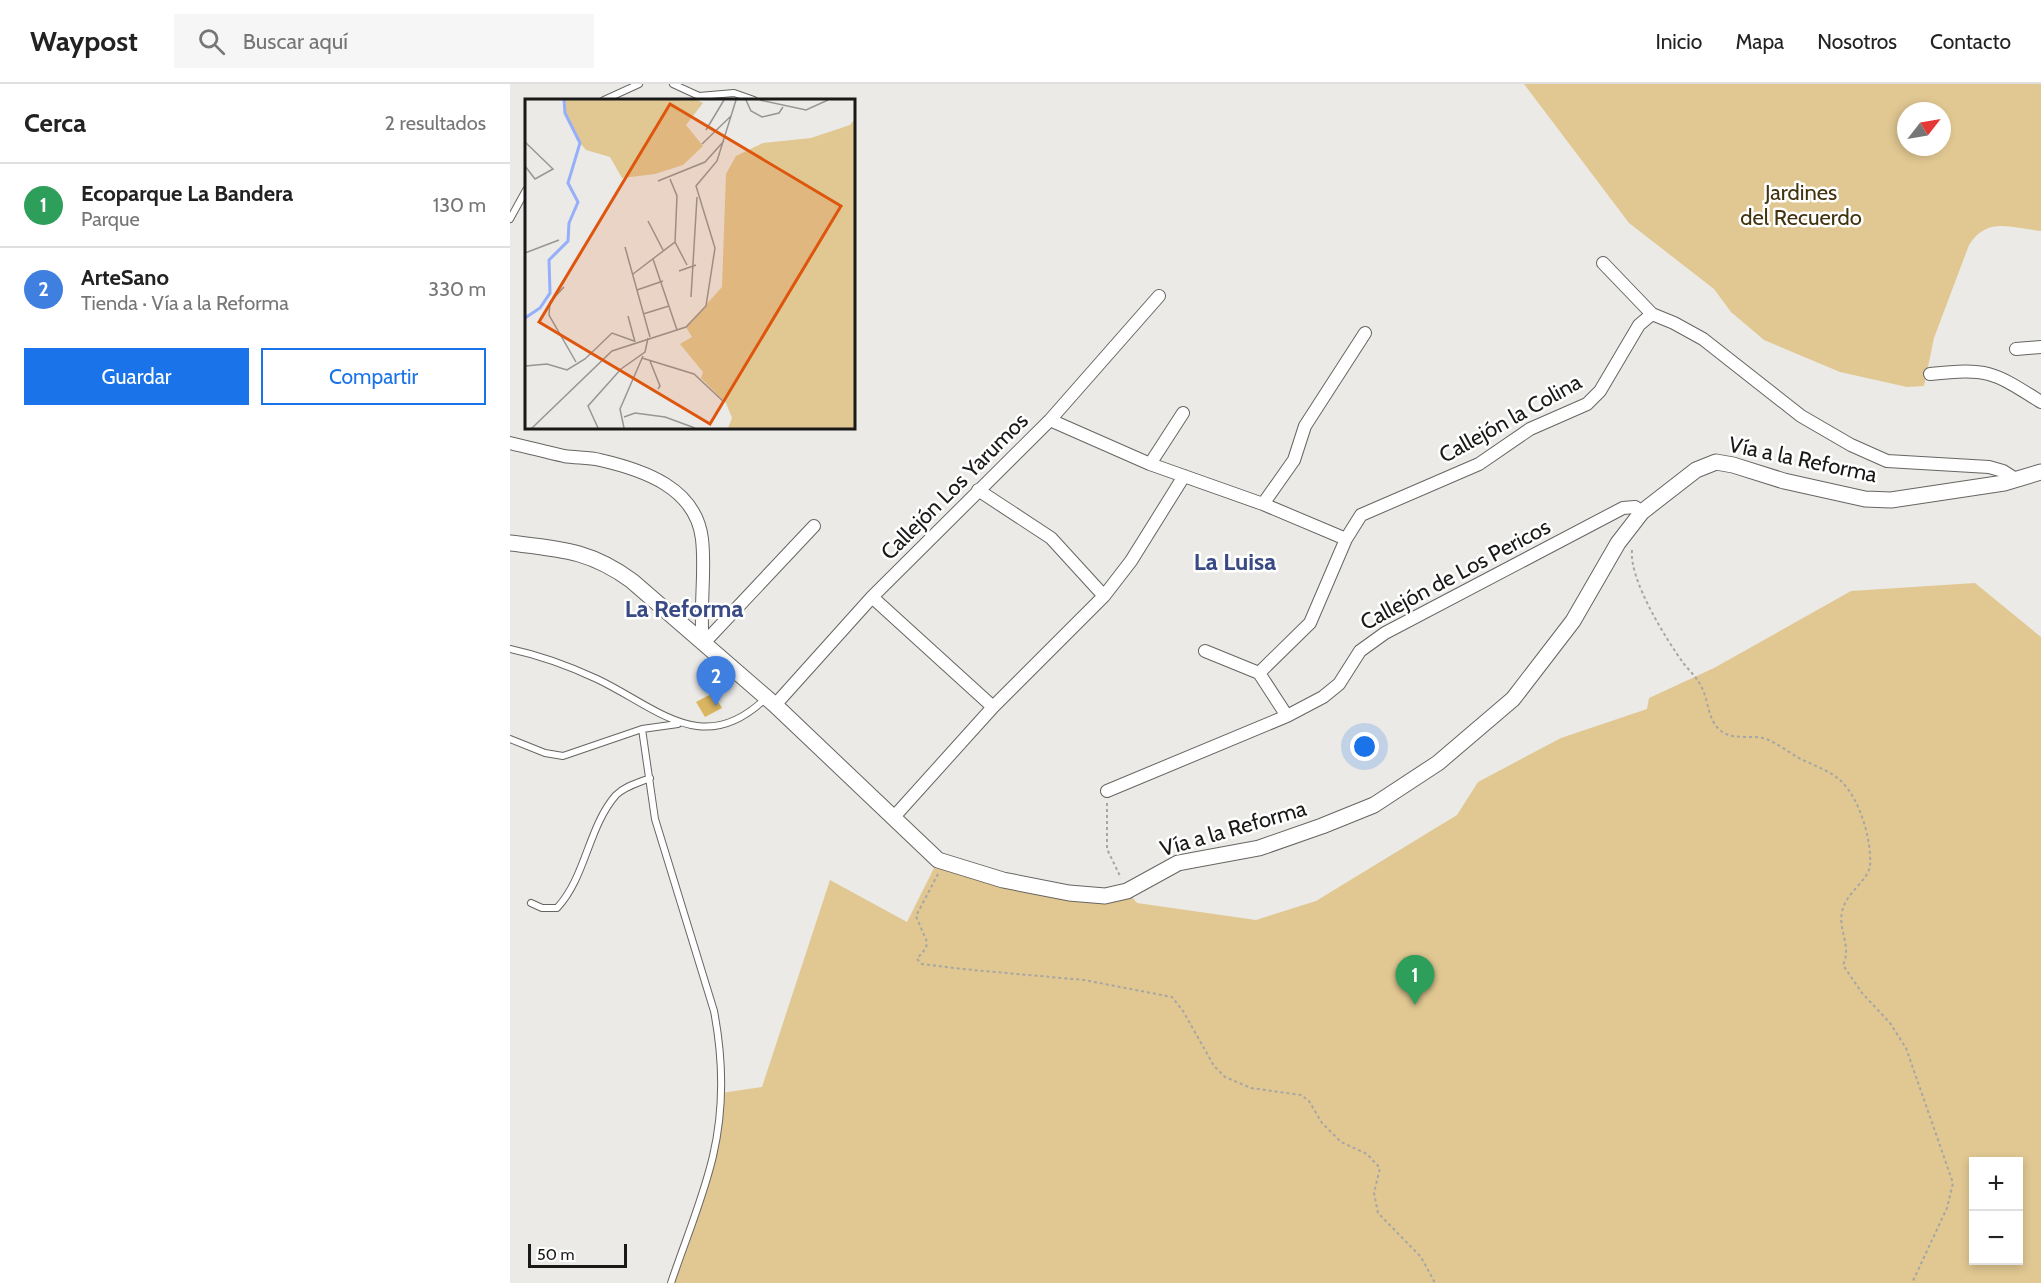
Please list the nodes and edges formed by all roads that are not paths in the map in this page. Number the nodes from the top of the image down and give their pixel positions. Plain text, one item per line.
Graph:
1 (639, 84) edge
2 (674, 84) edge
3 (606, 99) edge
4 (751, 99) edge
5 (525, 192) edge
6 (510, 219) edge
7 (1603, 263) dead end
8 (1159, 296) dead end
9 (1652, 314) junction
10 (1365, 333) dead end
11 (2041, 347) edge
12 (2016, 350) dead end
13 (1930, 374) dead end
14 (2041, 402) edge
15 (1183, 413) dead end
16 (1050, 420) junction
17 (510, 444) edge
18 (1150, 464) junction
19 (2041, 472) edge
20 (1184, 476) junction
21 (2017, 480) junction
22 (978, 490) junction
23 (1263, 504) junction
24 (1642, 512) junction
25 (814, 526) dead end
26 (1346, 539) junction
27 (510, 543) edge
28 (1104, 596) junction
29 (872, 597) junction
30 (703, 644) junction
31 (510, 650) edge
32 (1205, 651) dead end
33 (1259, 673) junction
34 (771, 701) junction
35 (993, 707) junction
36 (1287, 716) junction
37 (679, 724) junction
38 (642, 729) junction
39 (510, 739) edge
40 (650, 778) junction
41 (1107, 791) road end
42 (893, 818) junction
43 (531, 903) dead end
44 (671, 1283) edge

1 - 3 lane
2 - 4 lane
5 - 6 lane
7 - 9 street
8 - 16 street, Callejón Los Yarumos
9 - 21 street
9 - 26 street, Callejón la Colina
10 - 23 street
11 - 12 street
13 - 14 street
15 - 18 street
16 - 18 street
16 - 22 street, Callejón Los Yarumos
17 - 30 street
18 - 20 street
19 - 21 street, Vía a la Reforma
20 - 23 street
20 - 28 street
21 - 24 street, Vía a la Reforma
22 - 28 street
22 - 29 street, Callejón Los Yarumos
23 - 26 street
24 - 36 street, Callejón de Los Pericos
24 - 42 street, Vía a la Reforma
25 - 30 street
26 - 33 street, Callejón la Colina
27 - 30 street, Vía a la Reforma
28 - 35 street
29 - 34 street, Callejón Los Yarumos
29 - 35 street
30 - 34 street, Vía a la Reforma
31 - 37 lane
32 - 33 street
33 - 36 street
34 - 37 lane
34 - 42 street, Vía a la Reforma
35 - 42 street
36 - 41 street, Callejón de Los Pericos
37 - 38 lane
38 - 39 lane
38 - 40 lane
40 - 43 lane
40 - 44 lane

